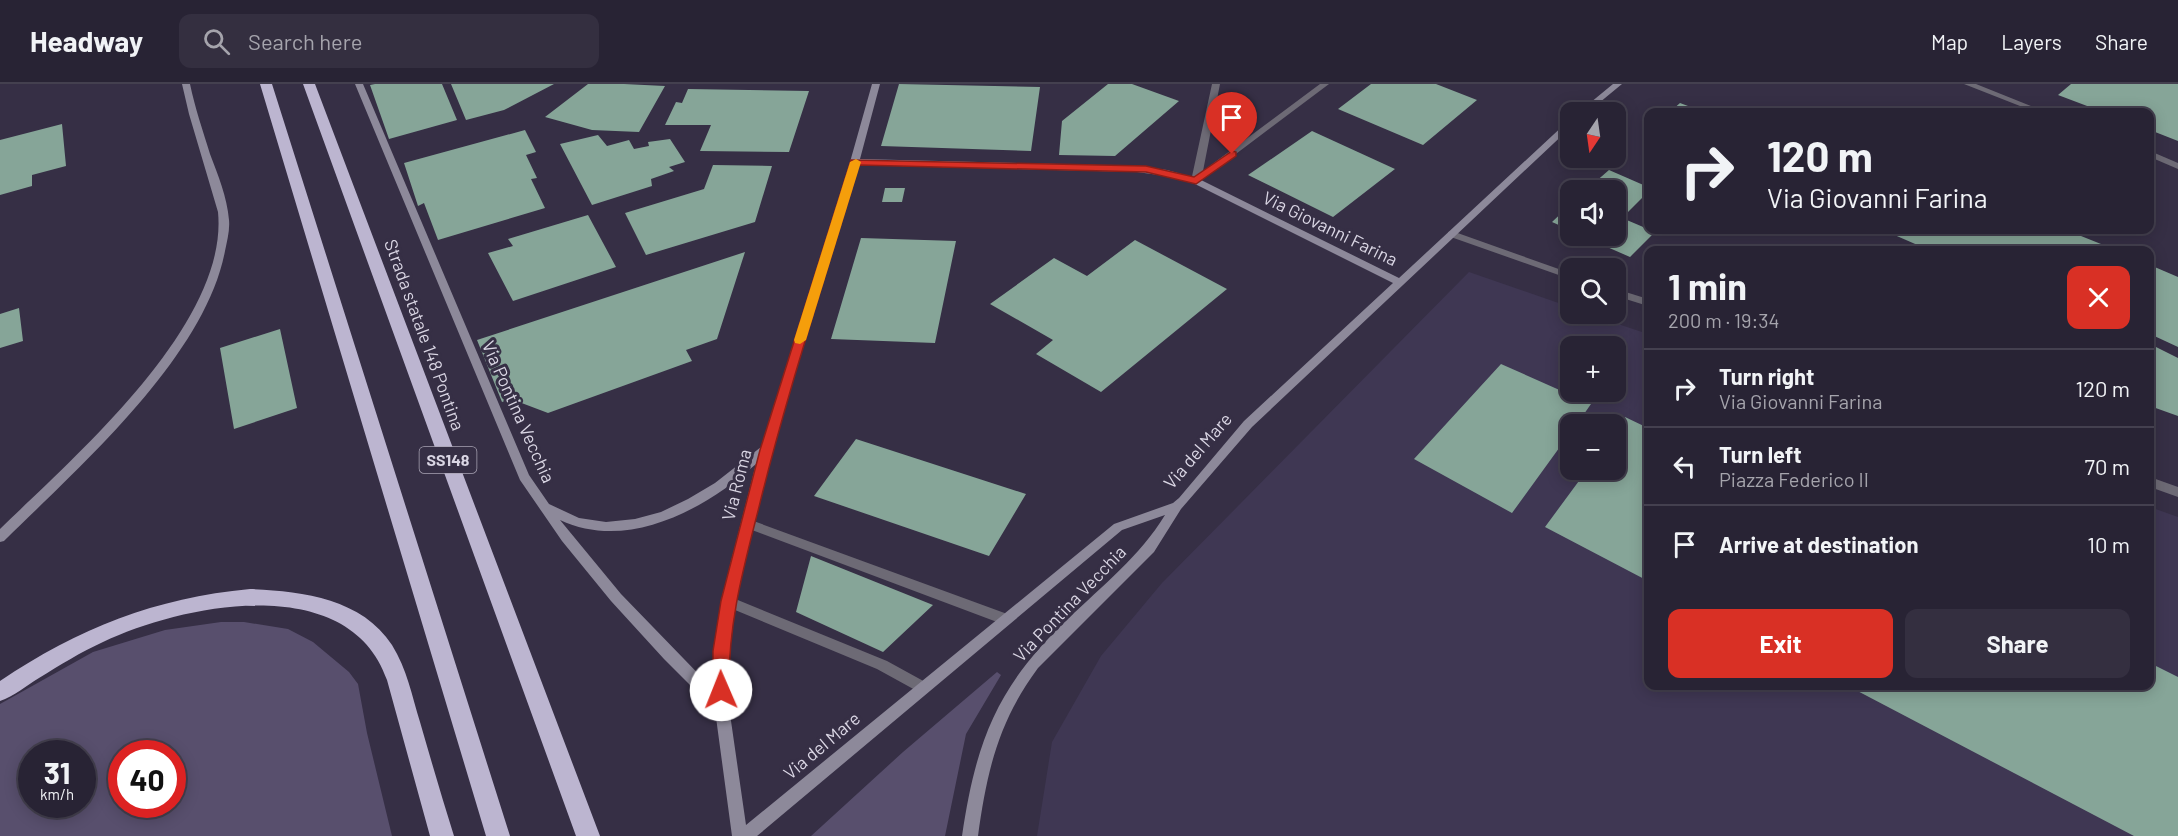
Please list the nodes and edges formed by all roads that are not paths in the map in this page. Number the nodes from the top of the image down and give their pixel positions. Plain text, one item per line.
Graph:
1 (186, 84) edge
2 (266, 84) edge
3 (309, 84) edge
4 (359, 84) edge
5 (876, 84) edge
6 (1216, 84) edge
7 (1325, 84) edge
8 (1618, 84) edge
9 (1968, 84) edge
10 (1596, 102) edge
11 (2031, 108) edge
12 (1560, 133) edge
13 (2154, 156) edge
14 (855, 162) junction
15 (2178, 165) edge
16 (1196, 181) junction
17 (1452, 234) junction
18 (1560, 272) edge
19 (1401, 283) junction
20 (1626, 295) edge
21 (1644, 302) edge
22 (766, 450) junction
23 (2154, 483) edge
24 (532, 490) junction
25 (2178, 492) edge
26 (1177, 506) junction
27 (748, 524) junction
28 (0, 537) edge
29 (728, 601) junction
30 (1005, 619) junction
31 (922, 687) junction
32 (0, 692) edge
33 (722, 707) junction
34 (442, 836) edge
35 (498, 836) edge
36 (588, 836) edge
37 (740, 836) edge
38 (745, 836) edge
39 (970, 836) edge

1 - 28 street
2 - 35 highway
3 - 36 highway, Strada statale 148 Pontina / SS148
4 - 24 street, Via Pontina Vecchia
5 - 14 street, Via Roma
6 - 16 street
7 - 16 street
8 - 10 street
9 - 11 street
12 - 17 street, Via del Mare
13 - 15 street
14 - 16 street, Via Giovanni Farina
14 - 22 street, Via Roma
16 - 19 street, Via Giovanni Farina
17 - 18 street
17 - 19 street, Via del Mare
19 - 26 street, Via del Mare
20 - 21 street
22 - 24 street
22 - 27 street, Via Roma
23 - 25 street
24 - 33 street, Via Pontina Vecchia
26 - 30 street, Via del Mare
26 - 39 street, Via Pontina Vecchia
27 - 29 street, Via Roma
27 - 30 street
29 - 31 street
29 - 33 street, Via Roma
30 - 31 street, Via del Mare
31 - 38 street, Via del Mare
32 - 34 highway
33 - 37 street, Via Roma

